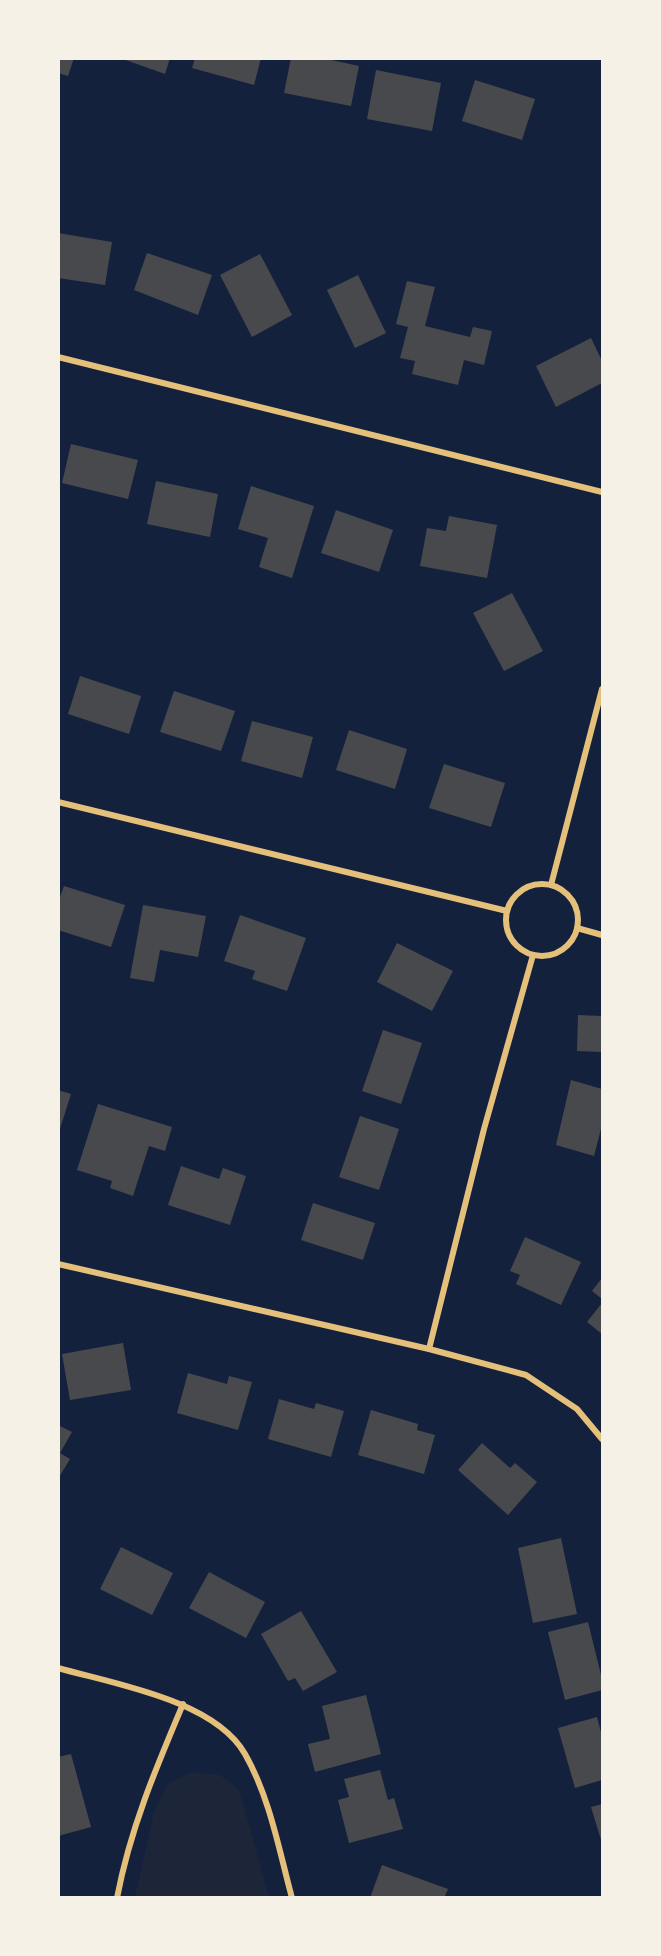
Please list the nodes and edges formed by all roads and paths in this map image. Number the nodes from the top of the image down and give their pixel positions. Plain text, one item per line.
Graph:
1 (58, 357) edge
2 (603, 492) edge
3 (603, 689) edge
4 (58, 802) edge
5 (551, 885) junction
6 (507, 911) junction
7 (577, 928) junction
8 (603, 935) edge
9 (533, 955) junction
10 (58, 1264) edge
11 (429, 1349) junction
12 (603, 1439) edge
13 (58, 1668) edge
14 (183, 1704) junction
15 (117, 1898) edge
16 (291, 1898) edge

1 - 2 street
3 - 5 street
4 - 6 street
5 - 6 street
5 - 7 street
6 - 9 street
7 - 8 street
7 - 9 street
9 - 11 street
10 - 11 street
11 - 12 street
13 - 14 street
14 - 15 street
14 - 16 street

